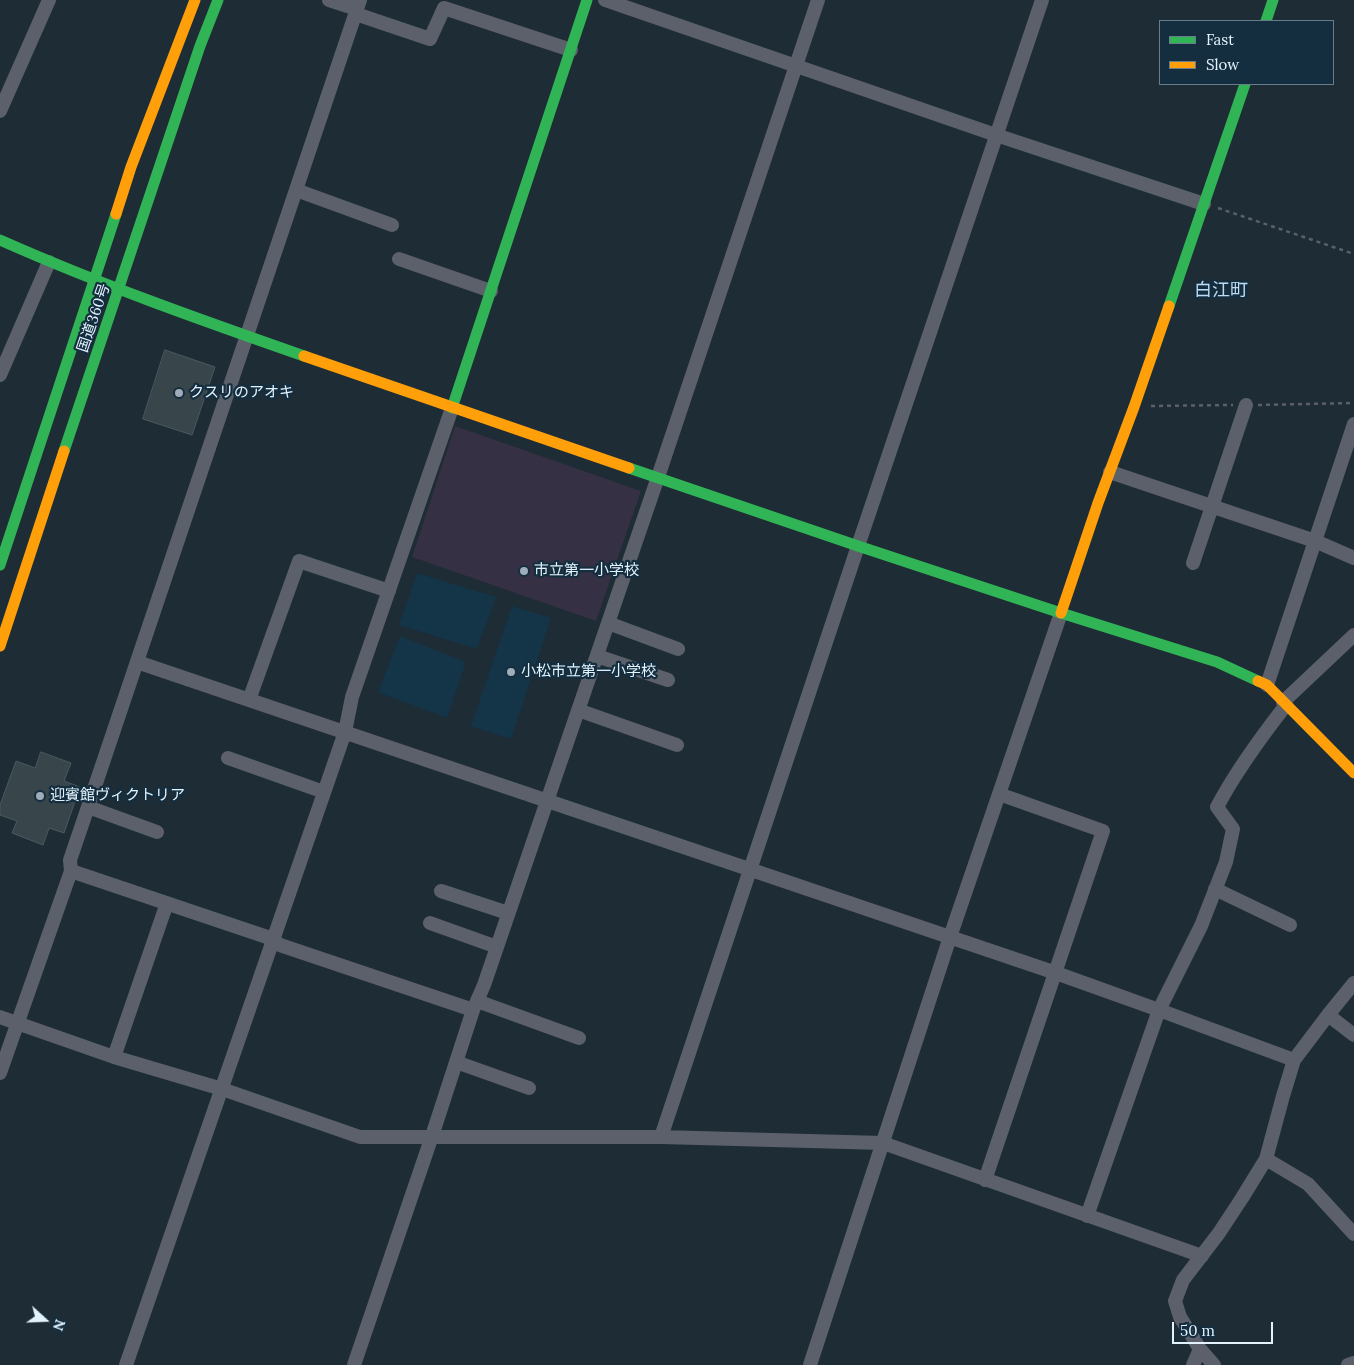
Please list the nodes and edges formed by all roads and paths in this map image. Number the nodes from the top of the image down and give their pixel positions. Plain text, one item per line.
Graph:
1 (49, 0) edge
2 (195, 0) edge
3 (218, 0) edge
4 (329, 0) edge
5 (587, 0) edge
6 (605, 0) edge
7 (818, 0) edge
8 (1042, 0) edge
9 (1273, 0) edge
10 (358, 8) edge
11 (1266, 20) edge
12 (571, 50) junction
13 (796, 66) junction
14 (1245, 85) edge
15 (0, 111) edge
16 (996, 135) junction
17 (296, 190) junction
18 (1204, 204) junction
19 (392, 225) dead end
20 (0, 240) edge
21 (1354, 254) edge
22 (400, 259) dead end
23 (49, 262) junction
24 (95, 280) junction
25 (119, 289) junction
26 (491, 291) junction
27 (246, 336) junction
28 (0, 375) edge
29 (1246, 405) dead end
30 (452, 408) junction
31 (1354, 424) edge
32 (1110, 472) junction
33 (658, 477) junction
34 (1212, 506) junction
35 (1315, 541) junction
36 (858, 546) junction
37 (1354, 558) edge
38 (1192, 563) dead end
39 (0, 565) edge
40 (389, 591) junction
41 (1061, 613) junction
42 (608, 623) junction
43 (1353, 637) edge
44 (0, 646) edge
45 (678, 649) dead end
46 (597, 656) junction
47 (137, 662) junction
48 (668, 680) dead end
49 (1267, 685) junction
50 (249, 700) junction
51 (1285, 704) junction
52 (578, 710) junction
53 (344, 732) junction
54 (676, 745) dead end
55 (228, 758) dead end
56 (1354, 773) edge
57 (324, 792) junction
58 (999, 794) junction
59 (547, 800) junction
60 (88, 807) junction
61 (157, 832) dead end
62 (750, 870) junction
63 (71, 871) junction
64 (1215, 890) junction
65 (441, 891) dead end
66 (167, 903) junction
67 (508, 913) junction
68 (430, 923) dead end
69 (1290, 925) dead end
70 (950, 937) junction
71 (273, 939) junction
72 (497, 947) junction
73 (1056, 973) junction
74 (1354, 983) edge
75 (475, 1005) junction
76 (1159, 1010) junction
77 (1328, 1015) junction
78 (0, 1017) edge
79 (17, 1023) junction
80 (1354, 1035) edge
81 (579, 1038) dead end
82 (114, 1057) junction
83 (1294, 1060) junction
84 (456, 1062) junction
85 (0, 1073) edge
86 (529, 1088) dead end
87 (222, 1089) junction
88 (432, 1136) junction
89 (661, 1137) junction
90 (883, 1143) junction
91 (1266, 1159) junction
92 (986, 1180) junction
93 (1088, 1216) junction
94 (1354, 1234) edge
95 (1202, 1256) junction
96 (1200, 1349) junction
97 (1354, 1363) edge
98 (126, 1365) edge
99 (354, 1365) edge
100 (810, 1365) edge
101 (1192, 1365) edge
102 (1214, 1365) edge
103 (1348, 1365) edge

1 - 15 street
2 - 24 main road, 国道360号
3 - 25 main road, 国道360号
4 - 10 street
5 - 12 main road
6 - 13 street
7 - 13 street
8 - 16 street
9 - 11 main road
10 - 12 street
10 - 17 street
12 - 26 main road
13 - 16 street
13 - 33 street
14 - 18 main road
16 - 18 street
16 - 36 street
17 - 19 street
17 - 27 street
18 - 21 path
18 - 32 main road
20 - 23 main road
22 - 26 street
23 - 24 main road
23 - 28 street
24 - 25 main road
24 - 39 main road, 国道360号
25 - 27 main road
25 - 44 main road, 国道360号
26 - 30 main road
27 - 30 main road
27 - 47 street
29 - 34 street
30 - 33 main road
30 - 40 street
31 - 35 street
32 - 34 street
32 - 41 main road
33 - 36 main road
33 - 42 street
34 - 35 street
34 - 38 street
35 - 37 street
35 - 49 street
36 - 41 main road
36 - 62 street
40 - 50 street
40 - 53 street
41 - 49 main road
41 - 58 street
42 - 45 street
42 - 46 street
43 - 51 street
46 - 48 street
46 - 52 street
47 - 50 street
47 - 60 street
49 - 51 main road
50 - 53 street
51 - 56 main road
51 - 64 street
52 - 54 street
52 - 59 street
53 - 57 street
53 - 59 street
55 - 57 street
57 - 71 street
58 - 70 street
58 - 73 street
59 - 62 street
59 - 67 street
60 - 61 street
60 - 63 street
62 - 70 street
62 - 89 street
63 - 66 street
63 - 79 street
64 - 69 street
64 - 76 street
65 - 67 street
66 - 71 street
66 - 82 street
67 - 72 street
68 - 72 street
70 - 73 street
70 - 90 street
71 - 75 street
71 - 87 street
72 - 75 street
73 - 76 street
73 - 92 street
74 - 77 street
75 - 81 street
75 - 84 street
76 - 83 street
76 - 93 street
77 - 80 street
77 - 83 street
78 - 79 street
79 - 82 street
79 - 85 street
82 - 87 street
83 - 91 street
84 - 86 street
84 - 88 street
87 - 88 street
87 - 98 street
88 - 89 street
88 - 99 street
89 - 90 street
90 - 92 street
90 - 100 street
91 - 94 street
91 - 95 street
92 - 93 street
93 - 95 street
95 - 96 street
96 - 101 street
96 - 102 street
97 - 103 street

